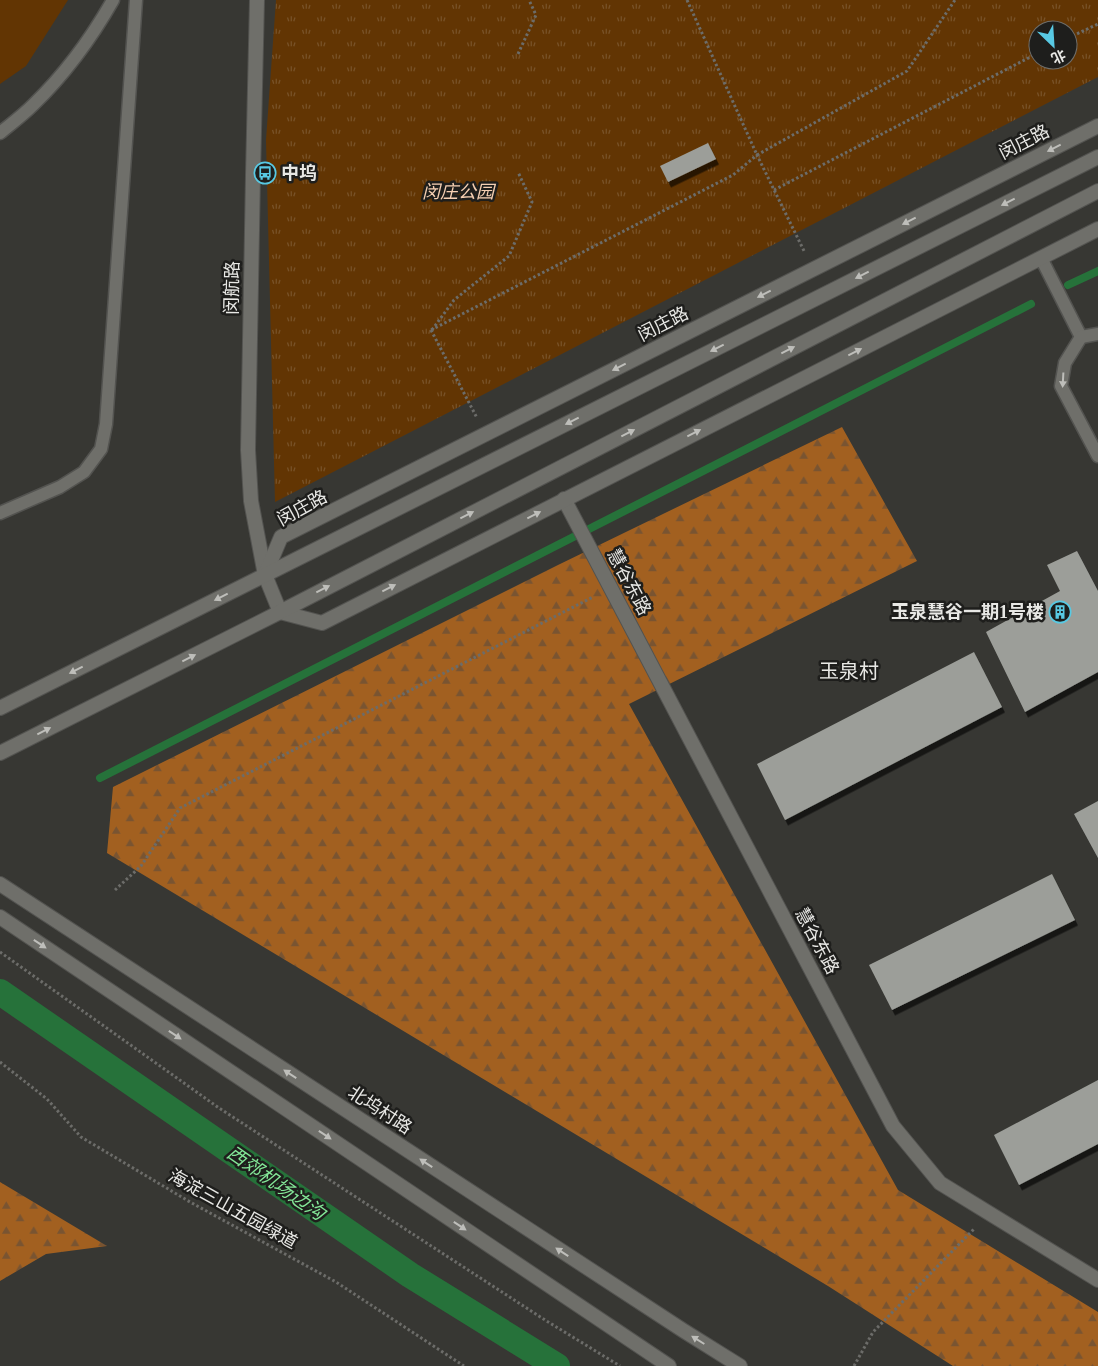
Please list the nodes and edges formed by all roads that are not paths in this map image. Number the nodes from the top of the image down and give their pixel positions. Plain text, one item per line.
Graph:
1 (113, 0) edge
2 (136, 0) edge
3 (257, 0) edge
4 (1098, 126) edge
5 (0, 133) edge
6 (1098, 156) edge
7 (1098, 191) edge
8 (1098, 229) edge
9 (1041, 258) junction
10 (1098, 334) edge
11 (1081, 337) junction
12 (1098, 456) edge
13 (564, 499) junction
14 (0, 513) edge
15 (265, 575) junction
16 (280, 612) junction
17 (0, 708) edge
18 (0, 753) edge
19 (0, 884) edge
20 (0, 917) edge
21 (1098, 1280) edge
22 (669, 1366) edge
23 (740, 1366) edge

1 - 5 lane
2 - 14 lane
3 - 15 main road, 闵航路
4 -> 15 main road, 闵庄路
6 -> 15 main road
16 -> 7 main road
8 - 9 main road
9 - 11 lane
13 -> 9 main road
10 - 11 lane
11 -> 12 lane
16 -> 13 main road
13 - 21 main road, 慧谷东路
15 - 16 main road, 闵航路
15 -> 17 main road
18 -> 16 main road
23 -> 19 main road, 北坞村路
20 -> 22 main road

